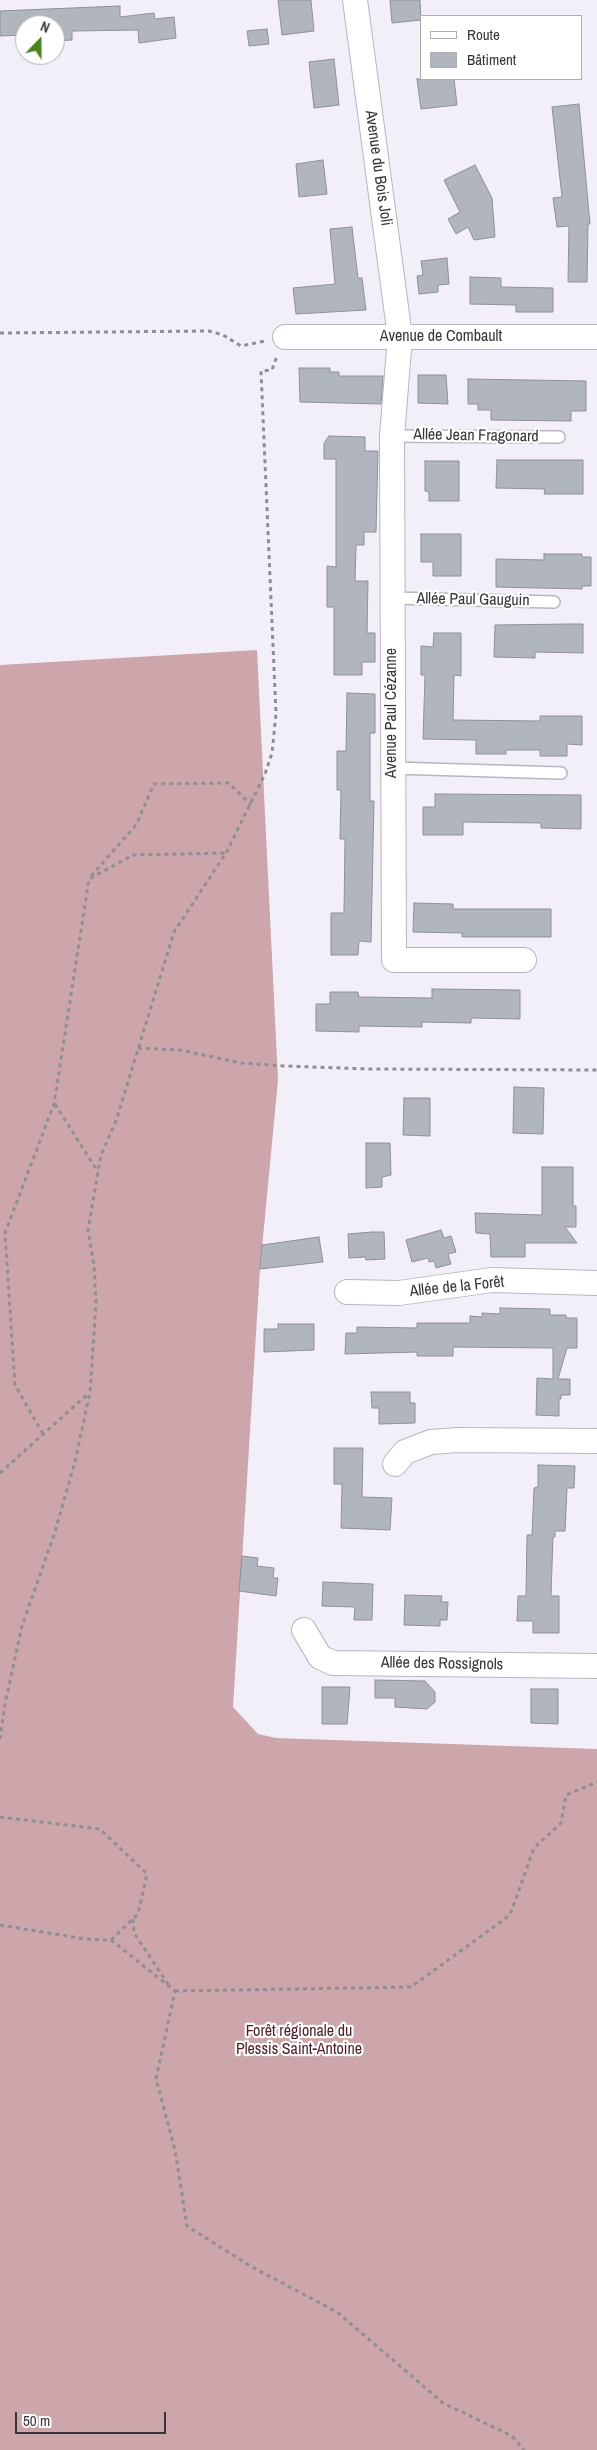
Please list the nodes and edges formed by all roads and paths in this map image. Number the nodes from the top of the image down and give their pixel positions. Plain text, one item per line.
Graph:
1 (355, 0) edge
2 (0, 333) edge
3 (400, 336) junction
4 (285, 337) junction
5 (597, 338) edge
6 (392, 436) junction
7 (559, 437) dead end
8 (392, 598) junction
9 (554, 602) dead end
10 (392, 768) junction
11 (561, 773) dead end
12 (251, 805) junction
13 (226, 853) junction
14 (89, 879) junction
15 (524, 960) dead end
16 (138, 1048) junction
17 (597, 1070) edge
18 (54, 1104) junction
19 (98, 1172) junction
20 (597, 1283) edge
21 (347, 1292) dead end
22 (90, 1392) junction
23 (43, 1434) junction
24 (597, 1441) edge
25 (395, 1464) dead end
26 (0, 1473) edge
27 (304, 1630) dead end
28 (597, 1666) edge
29 (0, 1739) edge
30 (597, 1782) edge
31 (0, 1817) edge
32 (133, 1918) junction
33 (0, 1925) edge
34 (111, 1940) junction
35 (174, 1992) junction
36 (524, 2450) edge

1 - 3 street, Avenue du Bois Joli
2 - 4 path
3 - 4 street, Avenue de Combault
3 - 5 street, Avenue de Combault
3 - 6 street, Avenue Paul Cézanne
4 - 12 path
6 - 7 lane, Allée Jean Fragonard
6 - 8 street, Avenue Paul Cézanne
8 - 9 lane, Allée Paul Gauguin
8 - 10 street, Avenue Paul Cézanne
10 - 11 lane
10 - 15 street, Avenue Paul Cézanne
12 - 13 path
12 - 14 path
13 - 14 path
13 - 16 path
14 - 18 path
16 - 17 path
16 - 19 path
18 - 19 path
18 - 23 path
19 - 22 path
20 - 21 street, Allée de la Forêt
22 - 23 path
22 - 29 path
23 - 26 path
24 - 25 street
27 - 28 street, Allée des Rossignols
30 - 35 path
31 - 32 path
32 - 34 path
32 - 35 path
33 - 34 path
34 - 35 path
35 - 36 path

